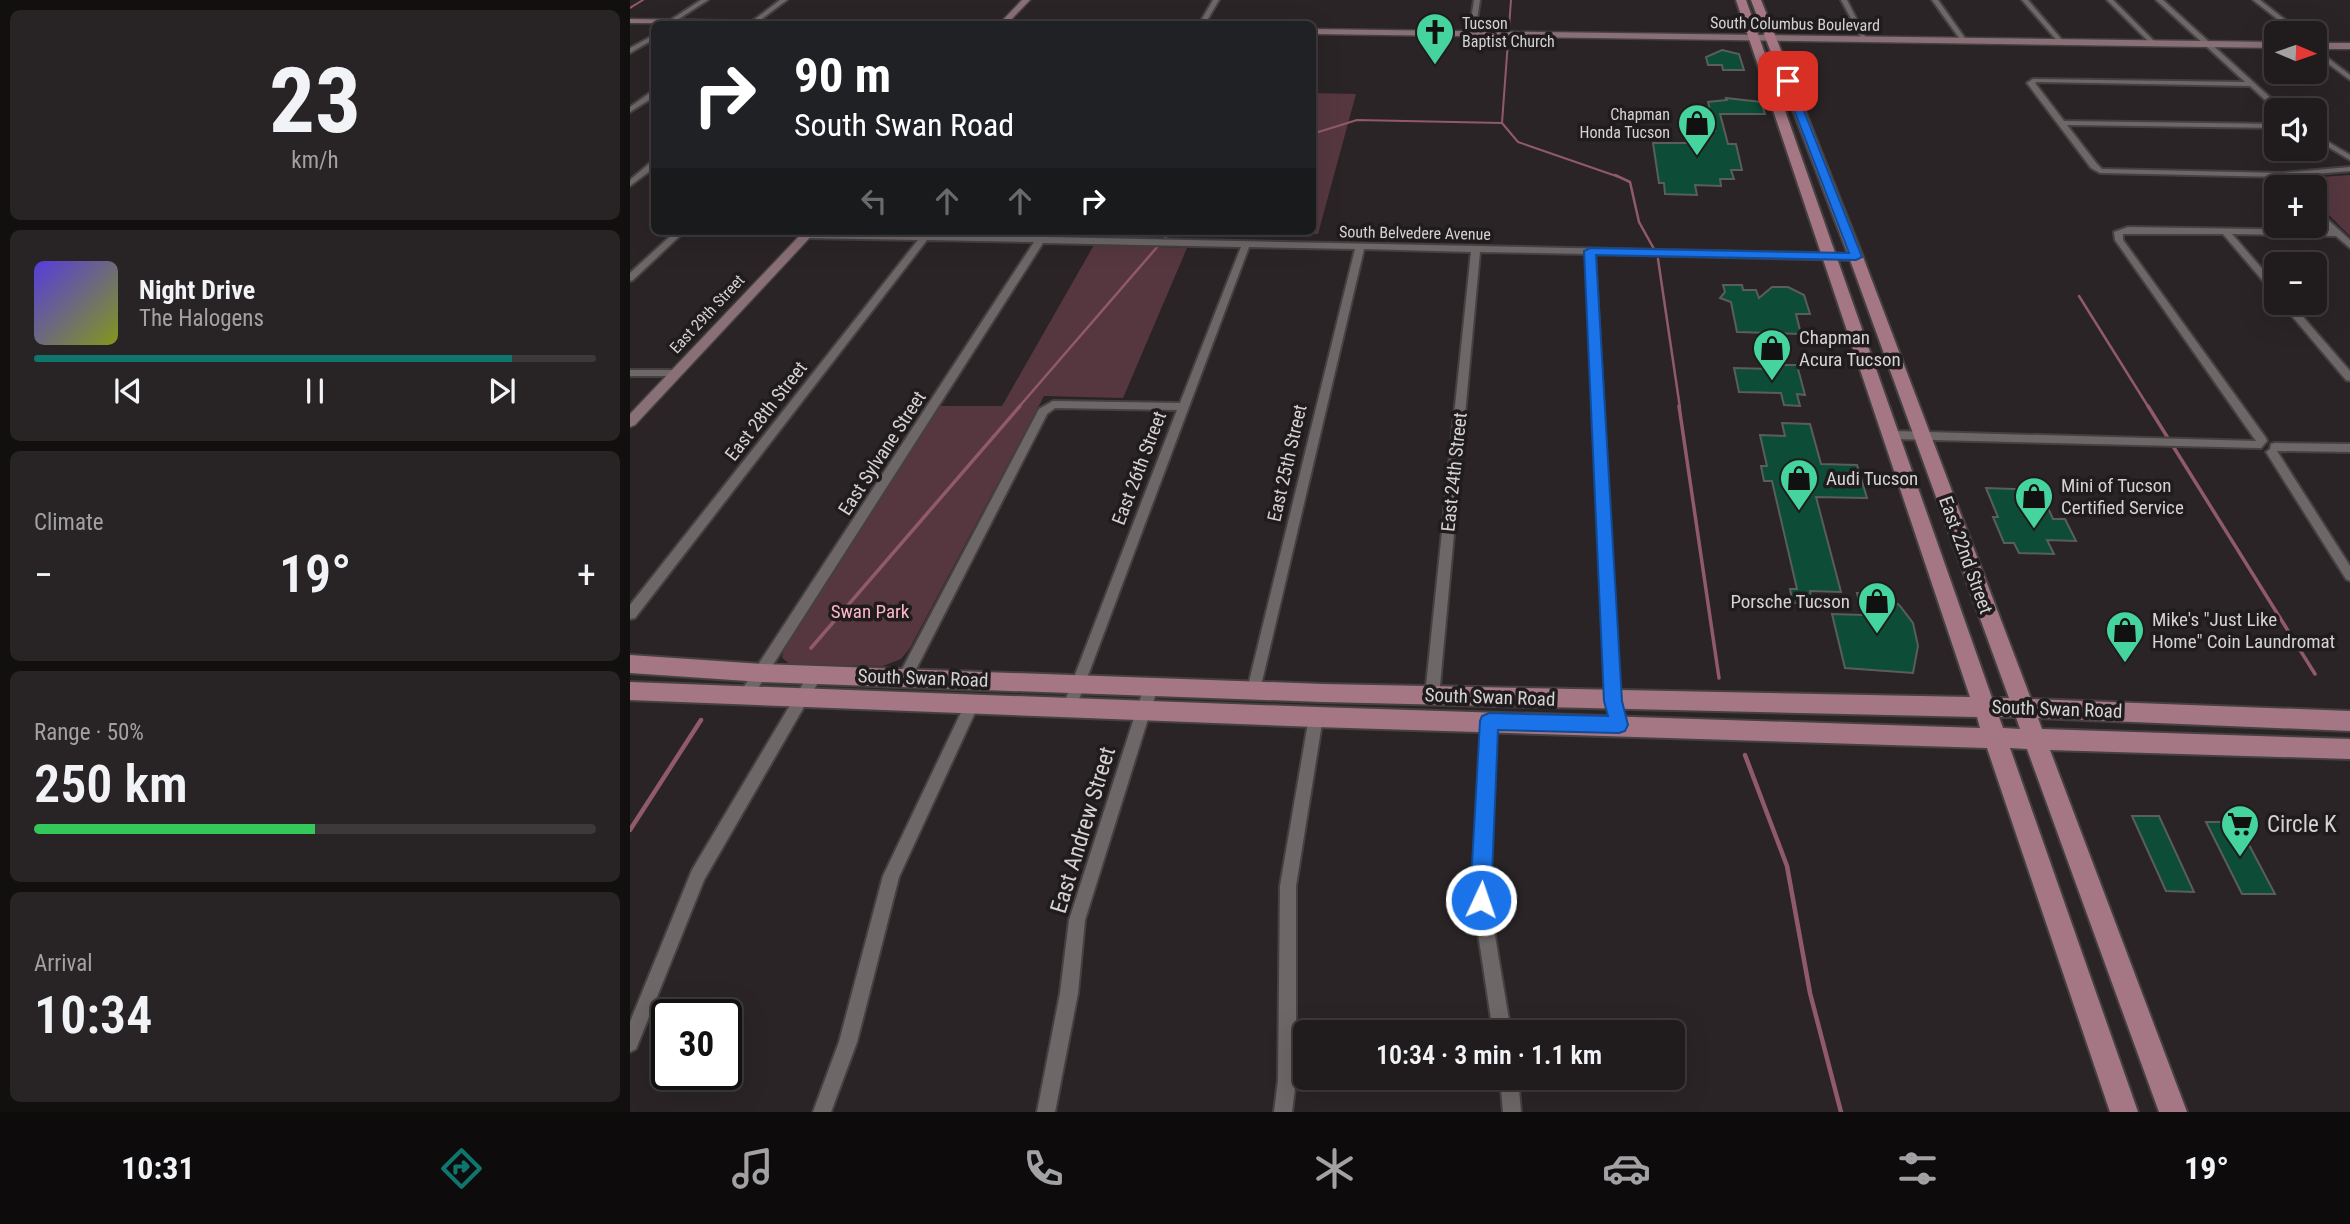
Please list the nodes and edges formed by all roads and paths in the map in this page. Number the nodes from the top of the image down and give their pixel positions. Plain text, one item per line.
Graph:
1 (705, 0) edge
2 (784, 0) edge
3 (1026, 0) edge
4 (1216, 0) edge
5 (1477, 0) edge
6 (1741, 0) edge
7 (1756, 0) edge
8 (1844, 0) edge
9 (1936, 0) edge
10 (2025, 0) edge
11 (2110, 0) edge
12 (2159, 0) edge
13 (2256, 0) edge
14 (633, 21) dead end
15 (651, 21) edge
16 (675, 21) edge
17 (756, 21) edge
18 (1006, 21) edge
19 (1204, 21) edge
20 (2283, 21) edge
21 (1316, 31) edge
22 (1474, 34) junction
23 (1763, 38) junction
24 (651, 39) edge
25 (1865, 39) junction
26 (1964, 41) junction
27 (2061, 42) junction
28 (2153, 43) junction
29 (2206, 44) junction
30 (2264, 45) edge
31 (2350, 46) edge
32 (2328, 47) edge
33 (630, 51) edge
34 (2328, 59) edge
35 (2350, 78) edge
36 (2251, 84) junction
37 (651, 96) edge
38 (2267, 98) edge
39 (630, 110) edge
40 (2061, 123) junction
41 (2264, 126) edge
42 (2327, 144) edge
43 (2350, 158) edge
44 (651, 166) edge
45 (2350, 169) edge
46 (2097, 170) joint
47 (2281, 175) joint
48 (630, 184) edge
49 (2327, 222) edge
50 (2226, 232) junction
51 (2338, 233) junction
52 (677, 235) edge
53 (806, 235) edge
54 (926, 235) edge
55 (1044, 235) edge
56 (1246, 244) junction
57 (2350, 245) edge
58 (1360, 246) junction
59 (1476, 249) junction
60 (1590, 251) junction
61 (1830, 256) junction
62 (1856, 257) junction
63 (2264, 277) edge
64 (630, 278) edge
65 (2296, 315) edge
66 (630, 373) edge
67 (676, 373) junction
68 (2350, 378) edge
69 (1185, 407) junction
70 (630, 422) edge
71 (1892, 435) junction
72 (1923, 436) junction
73 (2259, 443) junction
74 (2350, 449) edge
75 (2273, 450) junction
76 (2350, 576) edge
77 (630, 614) edge
78 (630, 664) edge
79 (762, 673) junction
80 (816, 674) junction
81 (905, 677) junction
82 (1079, 682) junction
83 (1152, 687) junction
84 (1254, 690) junction
85 (630, 691) edge
86 (746, 695) junction
87 (1432, 696) junction
88 (800, 698) junction
89 (1613, 701) junction
90 (972, 704) junction
91 (1070, 706) junction
92 (1985, 707) junction
93 (2022, 708) junction
94 (1144, 710) junction
95 (1316, 717) junction
96 (1489, 721) junction
97 (2350, 721) edge
98 (1619, 725) junction
99 (1995, 736) junction
100 (2033, 737) junction
101 (2350, 749) edge
102 (1500, 1020) edge
103 (630, 1043) edge
104 (1510, 1090) edge
105 (822, 1112) edge
106 (1046, 1112) edge
107 (1283, 1112) edge
108 (1512, 1112) edge
109 (2124, 1112) edge
110 (2173, 1112) edge

1 - 16 street
2 - 17 street
3 - 18 street
4 - 19 street
5 - 22 street
6 - 23 main road, East 22nd Street
7 - 23 main road, East 22nd Street
8 - 25 street
9 - 26 street
10 - 27 street
11 - 28 street
12 - 29 street
13 - 20 street
14 - 15 street
21 - 22 street, South Columbus Boulevard
22 - 23 street, South Columbus Boulevard
23 - 25 street, South Columbus Boulevard
23 - 61 main road, East 22nd Street
23 - 62 main road, East 22nd Street
24 - 33 street
25 - 26 street, South Columbus Boulevard
26 - 27 street, South Columbus Boulevard
27 - 28 street, South Columbus Boulevard
28 - 29 street, South Columbus Boulevard
29 - 30 street, South Columbus Boulevard
29 - 36 street
31 - 32 street
34 - 35 street
36 - 38 street
36 - 40 street
37 - 39 street
40 - 41 street
40 - 46 street
42 - 43 street
44 - 48 street
45 - 47 street
46 - 47 street
49 - 51 street
50 - 51 street
50 - 63 street
50 - 73 street
51 - 57 street
52 - 64 street
53 - 67 street, East 29th Street
54 - 77 street, East 28th Street
55 - 56 street, South Belvedere Avenue
55 - 79 street, East Sylvane Street
56 - 58 street, South Belvedere Avenue
56 - 69 street, East 26th Street
58 - 59 street, South Belvedere Avenue
58 - 84 street, East 25th Street
59 - 60 street, South Belvedere Avenue
59 - 87 street, East 24th Street
60 - 61 street, South Belvedere Avenue
60 - 89 street
61 - 62 street, South Belvedere Avenue
61 - 71 main road, East 22nd Street
62 - 72 main road, East 22nd Street
65 - 68 street
66 - 67 street
67 - 70 street, East 29th Street
69 - 81 street
69 - 82 street, East 26th Street
71 - 72 street
71 - 92 main road, East 22nd Street
72 - 73 street
72 - 93 main road, East 22nd Street
73 - 75 street
74 - 75 street
75 - 76 street
78 - 79 main road, South Swan Road
79 - 80 main road, South Swan Road
79 - 86 street, East Sylvane Street
80 - 81 main road, South Swan Road
80 - 88 street
81 - 82 main road, South Swan Road
82 - 83 main road, South Swan Road
82 - 91 street, East 26th Street
83 - 84 main road, South Swan Road
83 - 94 street, East Andrew Street
84 - 87 main road, South Swan Road
85 - 86 main road, South Swan Road
86 - 88 main road, South Swan Road
87 - 89 main road, South Swan Road
88 - 90 main road, South Swan Road
88 - 103 street
89 - 92 main road, South Swan Road
89 - 98 street
90 - 91 main road, South Swan Road
90 - 105 street
91 - 94 main road, South Swan Road
92 - 93 main road, South Swan Road
92 - 99 main road, East 22nd Street
93 - 97 main road, South Swan Road
93 - 100 main road, East 22nd Street
94 - 95 main road, South Swan Road
94 - 106 street, East Andrew Street
95 - 96 main road, South Swan Road
95 - 107 street
96 - 98 main road, South Swan Road
96 - 102 street
98 - 99 main road, South Swan Road
99 - 100 main road, South Swan Road
99 - 109 main road, East 22nd Street
100 - 101 main road, South Swan Road
100 - 110 main road, East 22nd Street
104 - 108 street

